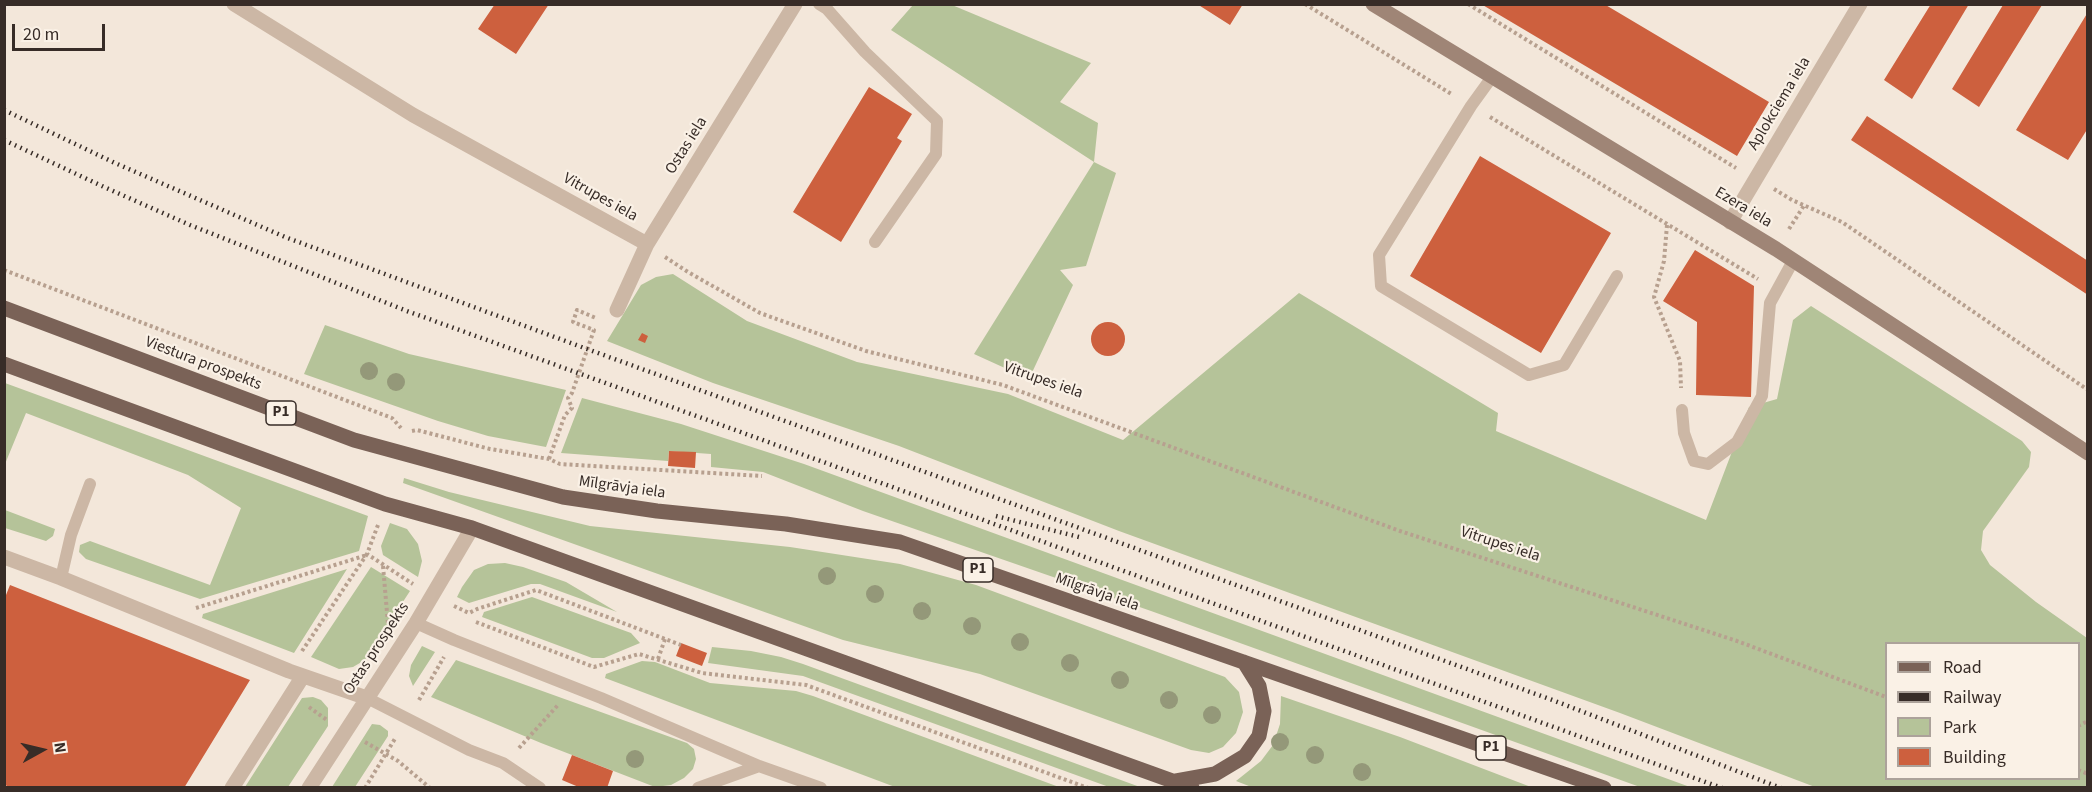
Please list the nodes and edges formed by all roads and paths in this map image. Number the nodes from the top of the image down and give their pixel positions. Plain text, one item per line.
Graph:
1 (234, 4) edge
2 (795, 4) edge
3 (819, 4) edge
4 (1305, 4) edge
5 (1373, 4) edge
6 (1468, 4) edge
7 (1860, 4) edge
8 (1492, 77) junction
9 (1471, 106) junction
10 (1756, 178) junction
11 (1730, 222) junction
12 (1667, 225) junction
13 (875, 242) dead end
14 (647, 244) junction
15 (1793, 261) junction
16 (4, 270) edge
17 (1617, 276) dead end
18 (1777, 290) junction
19 (4, 308) edge
20 (609, 310) joint
21 (4, 364) edge
22 (2088, 390) edge
23 (1682, 410) joint
24 (2088, 453) edge
25 (549, 459) junction
26 (762, 476) dead end
27 (90, 484) dead end
28 (563, 497) joint
29 (472, 528) junction
30 (4, 557) edge
31 (383, 565) dead end
32 (61, 578) junction
33 (449, 604) dead end
34 (470, 613) junction
35 (416, 623) junction
36 (180, 625) junction
37 (665, 639) junction
38 (681, 645) dead end
39 (395, 654) junction
40 (444, 656) dead end
41 (658, 659) junction
42 (1244, 662) junction
43 (594, 667) junction
44 (296, 673) junction
45 (575, 688) junction
46 (422, 694) dead end
47 (1885, 696) edge
48 (367, 698) junction
49 (397, 737) dead end
50 (386, 755) junction
51 (503, 763) junction
52 (759, 766) junction
53 (1176, 781) junction
54 (232, 788) edge
55 (309, 788) edge
56 (365, 788) edge
57 (430, 788) edge
58 (540, 788) edge
59 (698, 788) edge
60 (821, 788) edge
61 (1088, 788) edge
62 (1192, 788) edge
63 (1604, 788) edge

1 - 14 street, Vitrupes iela
2 - 14 street, Ostas iela
3 - 13 lane
4 - 9 path
5 - 8 street, Ezera iela
6 - 10 path
7 - 10 street, Aplokciema iela
8 - 9 lane
8 - 11 street, Ezera iela
9 - 12 path
9 - 17 lane
10 - 11 street, Aplokciema iela
10 - 22 path
11 - 15 street, Ezera iela
12 - 18 path
12 - 23 path
14 - 20 street, Ostas iela
14 - 47 path, Vitrupes iela
15 - 18 lane
15 - 24 street, Ezera iela
16 - 25 path
18 - 23 lane
19 - 28 main road, Viestura prospekts / P1
20 - 25 path
21 - 29 main road
25 - 26 path
27 - 32 lane
28 - 42 main road, Mīlgrāvja iela / P1
29 - 35 street, Ostas prospekts
29 - 53 main road
30 - 32 street
31 - 39 path
32 - 36 street
33 - 34 path
34 - 37 path
34 - 43 path
35 - 39 street, Ostas prospekts
35 - 45 lane
36 - 44 street
36 - 44 path
37 - 38 path
37 - 41 path
39 - 48 street, Ostas prospekts
40 - 46 path
41 - 43 path
41 - 61 path
42 - 53 main road
42 - 63 main road, Mīlgrāvja iela / P1
43 - 45 path
44 - 48 street
44 - 54 street
45 - 51 path
45 - 52 lane
48 - 51 lane
48 - 55 street, Ostas prospekts
49 - 50 path
50 - 56 path
50 - 57 path
51 - 58 lane
52 - 59 lane
52 - 60 lane
53 - 62 main road

